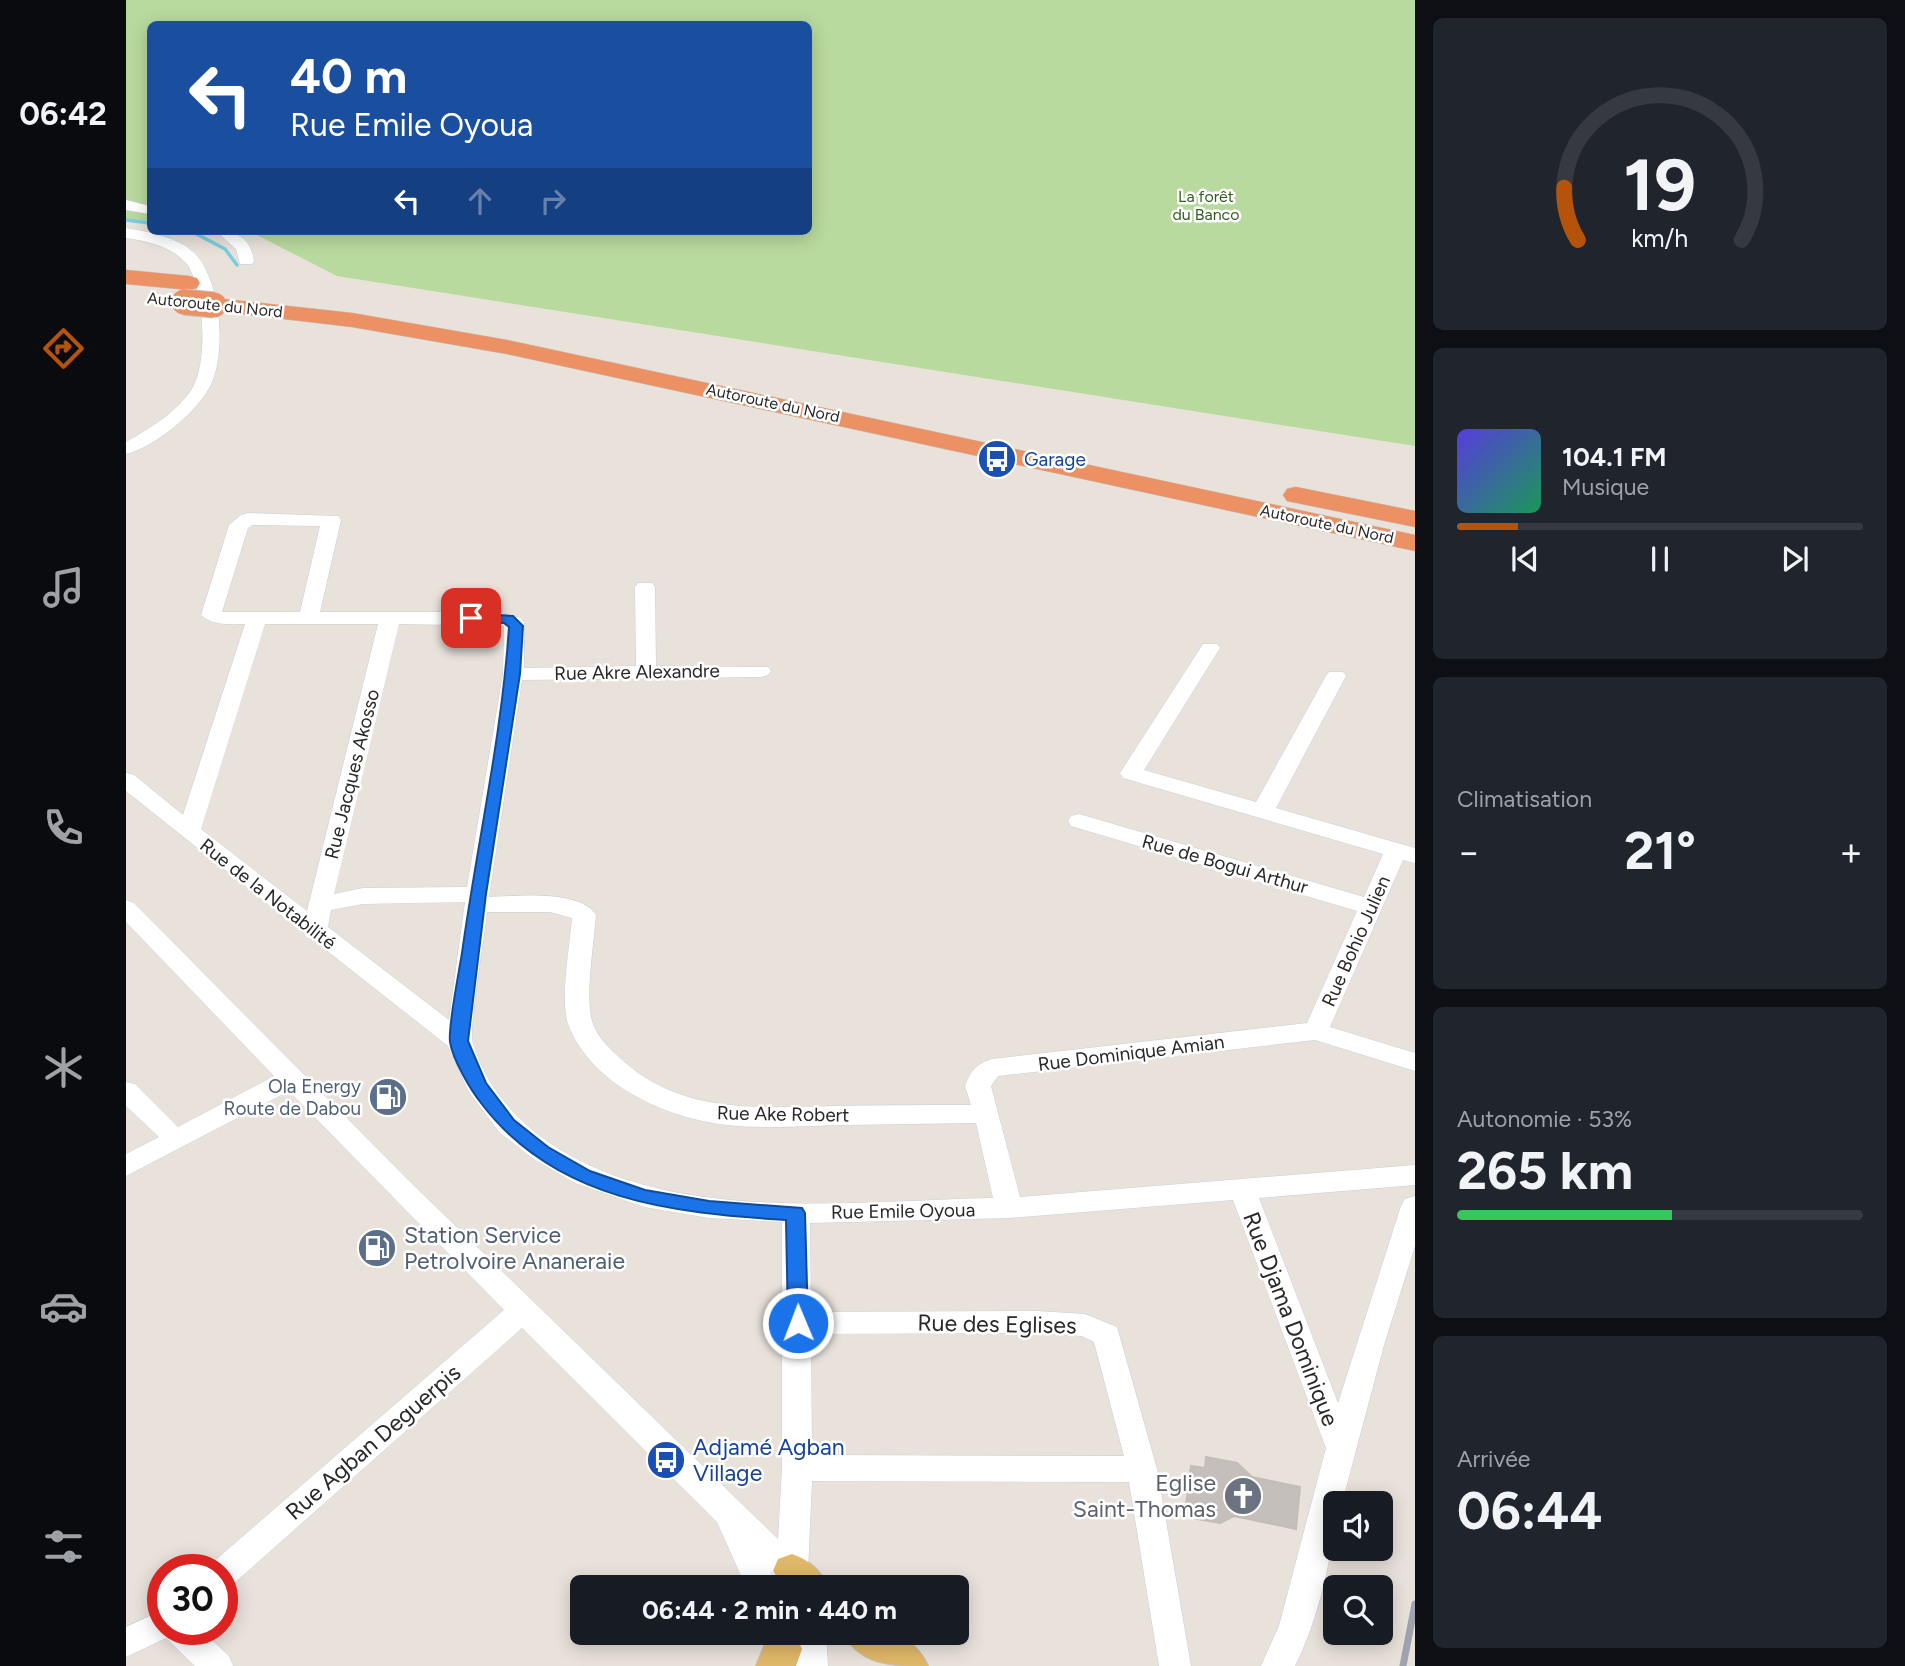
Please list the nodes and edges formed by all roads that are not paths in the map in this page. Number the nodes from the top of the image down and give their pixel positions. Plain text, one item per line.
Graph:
1 (126, 205) edge
2 (147, 209) edge
3 (126, 233) edge
4 (229, 235) edge
5 (246, 261) dead end
6 (126, 277) edge
7 (186, 293) junction
8 (214, 295) junction
9 (126, 296) edge
10 (126, 449) edge
11 (1196, 475) junction
12 (1269, 511) junction
13 (1415, 519) edge
14 (1415, 526) edge
15 (1415, 543) edge
16 (1415, 554) edge
17 (645, 587) dead end
18 (257, 618) junction
19 (309, 618) junction
20 (390, 618) junction
21 (1210, 648) dead end
22 (761, 671) dead end
23 (646, 672) junction
24 (513, 674) junction
25 (1336, 676) dead end
26 (126, 780) edge
27 (1263, 811) junction
28 (1079, 821) dead end
29 (189, 831) junction
30 (1406, 853) edge
31 (477, 899) junction
32 (320, 904) junction
33 (1371, 907) junction
34 (126, 908) edge
35 (315, 932) junction
36 (1316, 1031) junction
37 (459, 1041) junction
38 (1415, 1062) edge
39 (286, 1072) junction
40 (126, 1091) edge
41 (987, 1114) junction
42 (166, 1129) junction
43 (126, 1151) edge
44 (126, 1166) edge
45 (1415, 1175) edge
46 (1242, 1191) junction
47 (1415, 1206) edge
48 (1009, 1208) junction
49 (796, 1213) junction
50 (523, 1310) junction
51 (798, 1323) junction
52 (1340, 1447) junction
53 (797, 1468) junction
54 (1142, 1469) junction
55 (238, 1560) edge
56 (782, 1575) edge
57 (790, 1575) edge
58 (147, 1632) edge
59 (126, 1643) edge
60 (195, 1645) edge
61 (879, 1645) edge
62 (217, 1666) edge
63 (908, 1666) edge
64 (1175, 1666) edge
65 (1277, 1666) edge

1 - 2 street
3 - 10 street
4 - 5 street
6 - 7 highway, Autoroute du Nord
7 - 8 highway, Autoroute du Nord, bridge
7 - 9 highway, Autoroute du Nord
8 - 11 highway, Autoroute du Nord
8 - 12 highway, Autoroute du Nord
11 - 13 highway, Autoroute du Nord
11 - 14 highway
12 - 15 highway, Autoroute du Nord
12 - 16 highway
17 - 23 street
18 - 19 street
18 - 19 street
18 - 29 street, Rue de la Notabilité
19 - 20 street
20 - 24 street
20 - 32 street, Rue Jacques Akosso
21 - 27 street
22 - 23 street, Rue Akre Alexandre
23 - 24 street, Rue Akre Alexandre
24 - 31 street
25 - 27 street
26 - 29 street
27 - 30 street
28 - 33 street, Rue de Bogui Arthur
29 - 35 street, Rue de la Notabilité
30 - 33 street, Rue Bohio Julien
31 - 32 street
31 - 37 street
31 - 41 street, Rue Ake Robert
32 - 35 street, Rue Jacques Akosso
33 - 36 street, Rue Bohio Julien
34 - 39 street
35 - 37 street, Rue de la Notabilité
36 - 38 street, Rue Dominique Amian
36 - 41 street, Rue Dominique Amian
37 - 49 street, Rue Emile Oyoua
39 - 42 street
39 - 44 street
39 - 50 street
40 - 42 street
41 - 48 street, Rue Dominique Amian
42 - 43 street
45 - 46 street, Rue Emile Oyoua
46 - 48 street, Rue Emile Oyoua
46 - 52 street, Rue Djama Dominique
47 - 52 street
48 - 49 street, Rue Emile Oyoua
49 - 51 street
50 - 55 street, Rue Agban Deguerpis
50 - 56 street
51 - 53 street
51 - 54 street, Rue des Eglises
52 - 65 street
53 - 54 street
53 - 57 street
54 - 64 street, Rue des Eglises
58 - 59 street
60 - 62 street
61 - 63 main road

